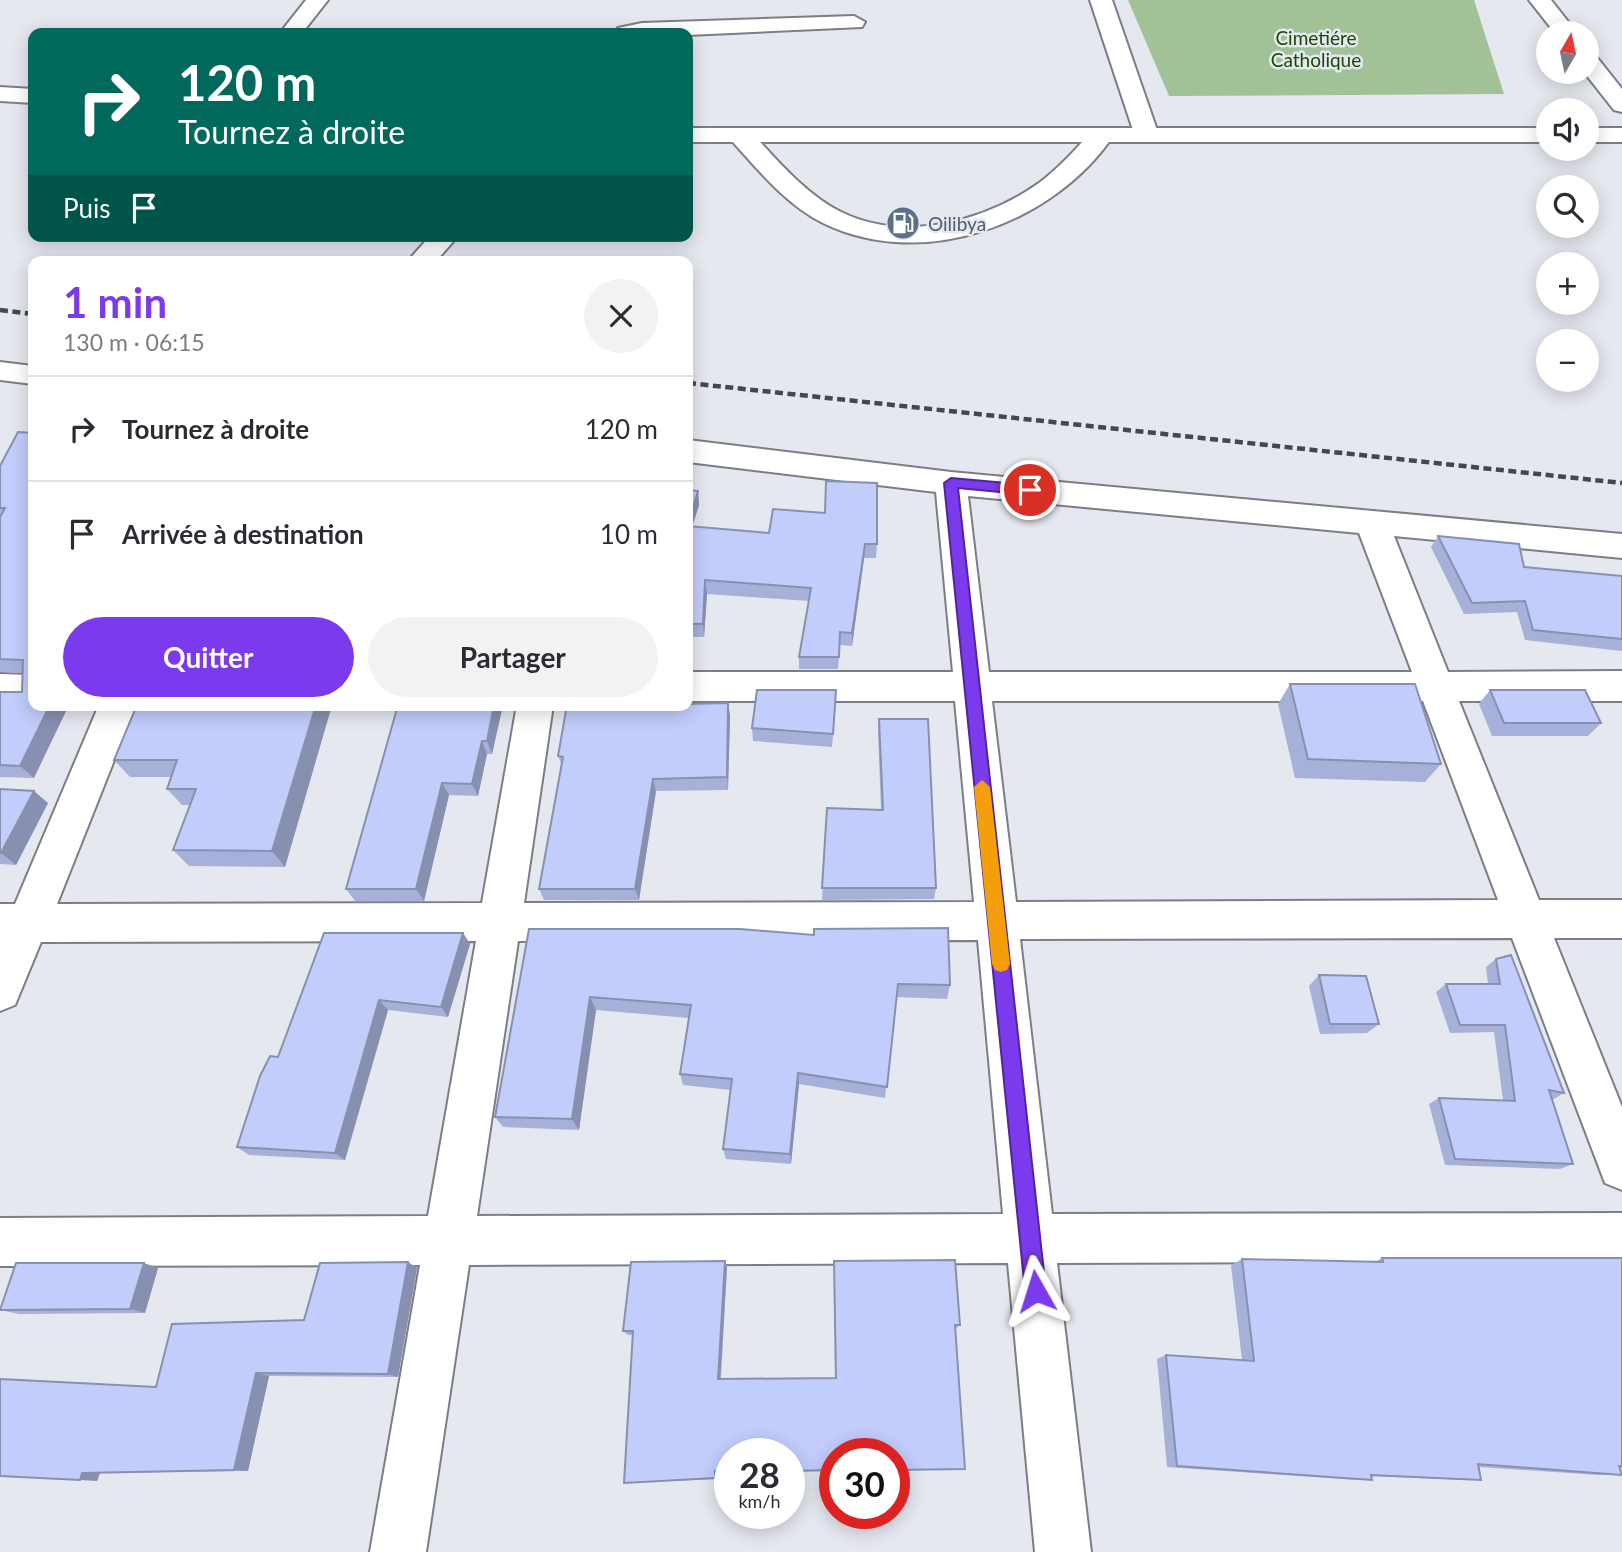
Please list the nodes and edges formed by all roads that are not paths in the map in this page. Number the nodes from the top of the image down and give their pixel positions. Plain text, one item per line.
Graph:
1 (317, 0) edge
2 (1101, 0) edge
3 (1540, 0) edge
4 (1557, 21) edge
5 (854, 22) dead end
6 (295, 28) edge
7 (693, 28) edge
8 (1600, 76) edge
9 (0, 94) edge
10 (28, 96) edge
11 (1621, 102) edge
12 (693, 135) edge
13 (1536, 135) edge
14 (1599, 135) edge
15 (1622, 135) edge
16 (741, 136) junction
17 (1101, 136) junction
18 (1147, 136) junction
19 (439, 242) edge
20 (426, 256) edge
21 (0, 372) edge
22 (28, 375) edge
23 (693, 452) edge
24 (951, 483) junction
25 (1371, 521) junction
26 (1622, 546) edge
27 (1622, 685) edge
28 (1436, 686) junction
29 (693, 687) edge
30 (972, 687) junction
31 (0, 689) edge
32 (28, 689) edge
33 (115, 711) edge
34 (534, 711) edge
35 (1526, 919) junction
36 (1622, 919) edge
37 (996, 920) junction
38 (500, 922) junction
39 (14, 923) edge
40 (0, 991) edge
41 (1622, 1166) edge
42 (1622, 1237) edge
43 (1030, 1239) junction
44 (449, 1241) junction
45 (0, 1242) edge
46 (398, 1552) edge
47 (1063, 1552) edge

1 - 6 main road
2 - 18 main road
3 - 4 main road
5 - 7 main road
8 - 11 main road
9 - 10 main road
12 - 16 main road
13 - 18 main road
14 - 15 main road
16 - 17 main road
16 - 17 main road
17 - 18 main road
19 - 20 main road
21 - 22 main road
23 - 24 main road
24 - 25 main road
24 - 30 main road
25 - 26 main road
25 - 28 main road
27 - 28 main road
28 - 30 main road
28 - 35 main road
29 - 30 main road
30 - 37 main road
31 - 32 main road
33 - 39 main road
34 - 38 main road
35 - 36 main road
35 - 37 main road
35 - 41 main road
37 - 38 main road
37 - 43 main road
38 - 39 main road
38 - 44 main road
39 - 40 main road
42 - 43 main road
43 - 44 main road
43 - 47 main road
44 - 45 main road
44 - 46 main road

